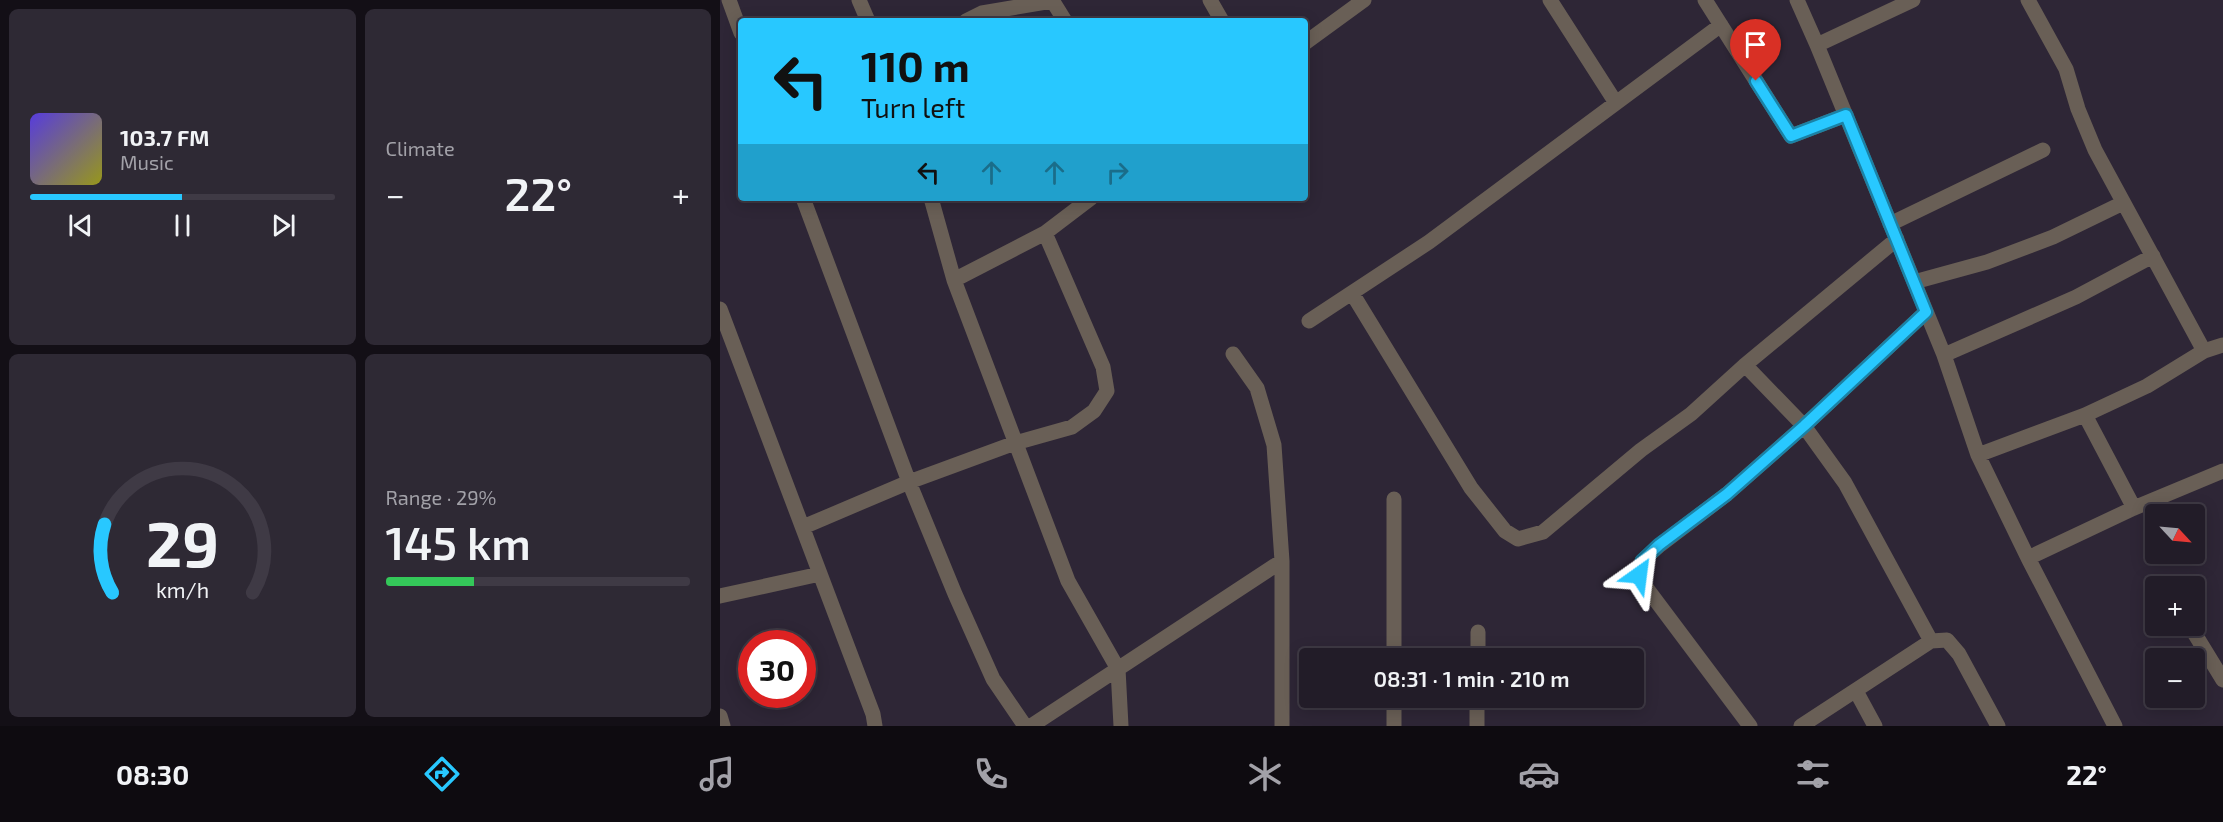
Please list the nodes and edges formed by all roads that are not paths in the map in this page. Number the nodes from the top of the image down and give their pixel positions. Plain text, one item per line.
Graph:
1 (729, 0) edge
2 (859, 0) edge
3 (1052, 0) edge
4 (1210, 0) edge
5 (1550, 0) edge
6 (1705, 0) edge
7 (1797, 0) edge
8 (1913, 0) edge
9 (2028, 0) edge
10 (1356, 2) edge
11 (979, 7) edge
12 (867, 18) edge
13 (969, 18) edge
14 (1063, 18) edge
15 (1220, 18) edge
16 (738, 25) edge
17 (1721, 25) junction
18 (1308, 41) edge
19 (1817, 45) junction
20 (1616, 103) junction
21 (1846, 115) junction
22 (2043, 150) dead end
23 (804, 201) edge
24 (932, 201) edge
25 (1087, 201) edge
26 (2123, 202) junction
27 (1890, 224) junction
28 (1045, 233) junction
29 (1897, 239) junction
30 (2153, 256) junction
31 (954, 280) junction
32 (1914, 282) junction
33 (1352, 293) junction
34 (720, 309) edge
35 (1926, 312) junction
36 (1309, 321) dead end
37 (2223, 345) edge
38 (2204, 351) junction
39 (1233, 354) dead end
40 (1944, 355) junction
41 (1745, 365) junction
42 (2085, 415) junction
43 (1804, 426) junction
44 (1015, 443) junction
45 (1978, 455) junction
46 (2223, 471) edge
47 (909, 482) junction
48 (1394, 499) dead end
49 (2134, 508) junction
50 (803, 527) junction
51 (2028, 558) junction
52 (1282, 561) junction
53 (820, 574) junction
54 (720, 596) edge
55 (1478, 632) dead end
56 (2196, 636) edge
57 (1931, 641) junction
58 (1394, 648) edge
59 (1478, 648) edge
60 (1119, 669) junction
61 (2223, 680) edge
62 (1856, 691) junction
63 (1394, 708) edge
64 (1477, 708) edge
65 (720, 716) edge
66 (723, 726) edge
67 (875, 726) edge
68 (1025, 726) edge
69 (1031, 726) edge
70 (1121, 726) edge
71 (1282, 726) edge
72 (1394, 726) edge
73 (1477, 726) edge
74 (1750, 726) edge
75 (1801, 726) edge
76 (1875, 726) edge
77 (1998, 726) edge
78 (2115, 726) edge

1 - 16 street
2 - 12 street
3 - 11 street
3 - 14 street
4 - 15 street
5 - 20 street
6 - 17 street
7 - 19 street
8 - 19 street
9 - 26 street
10 - 18 street
11 - 13 street
17 - 20 street
17 - 21 street
19 - 21 street
20 - 33 street
21 - 27 street
22 - 27 street
23 - 47 street
24 - 31 street
25 - 28 street
26 - 30 street
26 - 32 street
27 - 29 street
28 - 31 street
28 - 44 street
29 - 32 street
29 - 41 street
30 - 38 street
30 - 40 street
31 - 44 street
32 - 35 street
33 - 36 street
33 - 41 street
34 - 50 street
35 - 40 street
35 - 43 street
37 - 38 street
38 - 42 street
39 - 52 street
40 - 45 street
41 - 43 street
42 - 45 street
42 - 49 street
43 - 57 street
43 - 74 street
44 - 47 street
44 - 60 street
45 - 51 street
46 - 49 street
47 - 50 street
47 - 68 street
48 - 58 street
49 - 51 street
50 - 53 street
51 - 78 street
52 - 60 street
52 - 71 street
53 - 54 street
53 - 67 street
55 - 59 street
56 - 61 street
57 - 62 street
57 - 77 street
60 - 69 street
60 - 70 street
62 - 75 street
62 - 76 street
63 - 72 street
64 - 73 street
65 - 66 street

